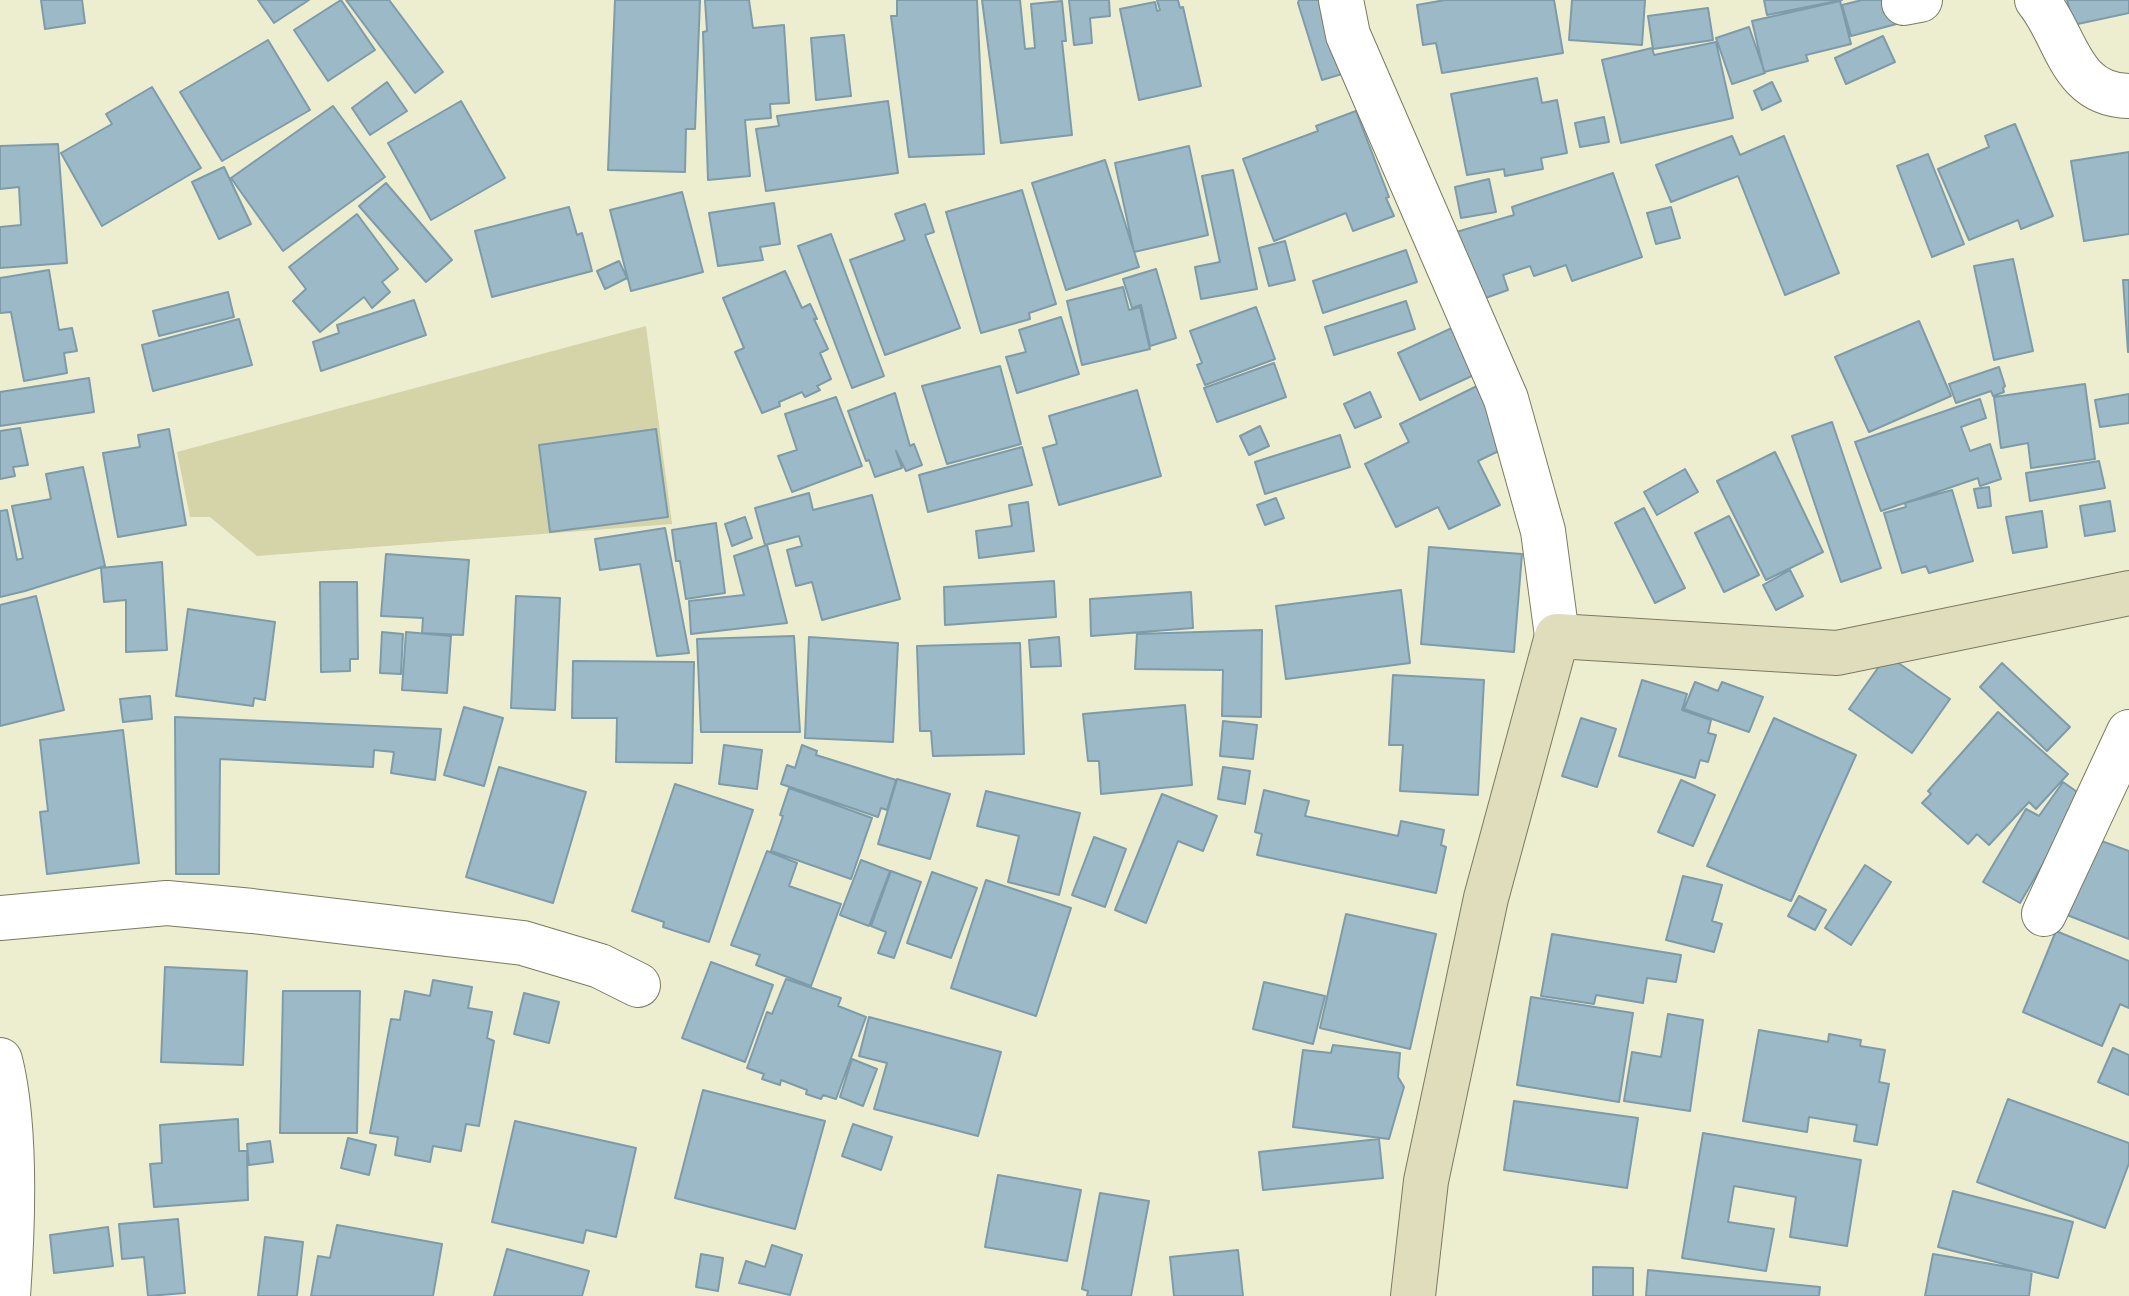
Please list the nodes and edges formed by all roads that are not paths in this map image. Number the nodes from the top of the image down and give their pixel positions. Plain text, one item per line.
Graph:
1 (1341, 0) edge
2 (2037, 0) edge
3 (2129, 96) edge
4 (2129, 593) edge
5 (1557, 636) junction
6 (2129, 732) edge
7 (2044, 914) dead end
8 (0, 918) edge
9 (638, 985) dead end
10 (0, 1060) edge
11 (8, 1296) edge
12 (1413, 1296) edge

1 - 5 street
2 - 3 street
4 - 5 street
5 - 12 street
6 - 7 street
8 - 9 street
10 - 11 street

